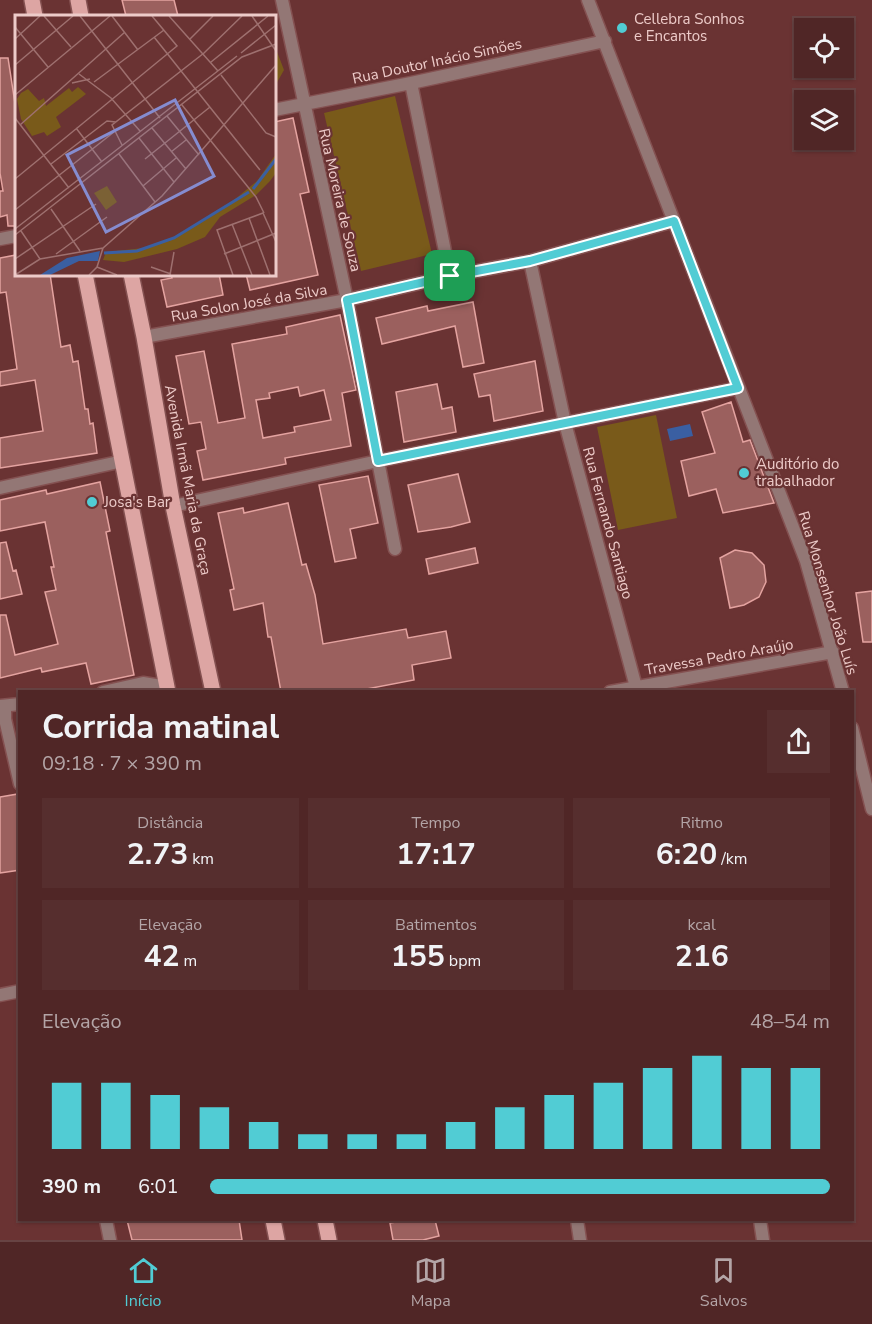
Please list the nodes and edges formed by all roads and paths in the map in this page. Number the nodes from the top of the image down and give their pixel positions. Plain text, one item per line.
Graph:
1 (32, 0) edge
2 (78, 0) edge
3 (282, 0) edge
4 (588, 0) edge
5 (35, 15) edge
6 (81, 15) edge
7 (605, 40) junction
8 (411, 83) junction
9 (303, 103) junction
10 (276, 110) edge
11 (674, 221) junction
12 (15, 236) edge
13 (0, 239) edge
14 (530, 261) junction
15 (84, 276) edge
16 (131, 276) edge
17 (450, 276) junction
18 (347, 300) junction
19 (144, 337) junction
20 (738, 388) junction
21 (565, 423) junction
22 (123, 461) junction
23 (378, 461) junction
24 (0, 488) edge
25 (173, 506) junction
26 (395, 549) dead end
27 (833, 652) junction
28 (636, 687) junction
29 (167, 689) edge
30 (112, 690) edge
31 (213, 690) edge
32 (620, 690) edge
33 (842, 690) edge
34 (18, 704) edge
35 (3, 706) edge
36 (854, 736) edge
37 (18, 775) edge
38 (872, 809) edge
39 (18, 990) edge
40 (0, 995) edge
41 (106, 1221) edge
42 (273, 1221) edge
43 (325, 1221) edge
44 (577, 1221) edge
45 (760, 1221) edge
46 (110, 1240) edge
47 (277, 1240) edge
48 (329, 1240) edge
49 (580, 1240) edge
50 (763, 1240) edge

1 - 5 main road
2 - 6 main road
3 - 9 street, Rua Moreira de Souza
4 - 7 street, Rua Monsenhor João Luís
7 - 8 street, Rua Doutor Inácio Simões
7 - 11 street, Rua Monsenhor João Luís
8 - 9 street, Rua Doutor Inácio Simões
8 - 17 street
9 - 10 street, Rua Doutor Inácio Simões
9 - 18 street, Rua Moreira de Souza
11 - 14 street, Rua Solon José da Silva
11 - 20 street, Rua Monsenhor João Luís
12 - 13 street
14 - 17 street, Rua Solon José da Silva
14 - 21 street, Rua Fernando Santiago
15 - 22 main road
16 - 19 main road, Avenida Irmã Maria da Graça
17 - 18 street, Rua Solon José da Silva
18 - 19 street, Rua Solon José da Silva
18 - 23 street, Rua Moreira de Souza
19 - 25 main road, Avenida Irmã Maria da Graça
20 - 21 street
20 - 27 street, Rua Monsenhor João Luís
21 - 23 street
21 - 28 street, Rua Fernando Santiago
22 - 24 street
22 - 29 main road
23 - 25 street
23 - 26 street, Rua Moreira de Souza
25 - 31 main road, Avenida Irmã Maria da Graça
27 - 28 street, Travessa Pedro Araújo
27 - 33 street, Rua Monsenhor João Luís
28 - 32 street, Travessa Pedro Araújo
29 - 30 street
34 - 35 street
35 - 37 street
36 - 38 street
39 - 40 street
41 - 46 street
42 - 47 main road
43 - 48 main road
44 - 49 street
45 - 50 street

